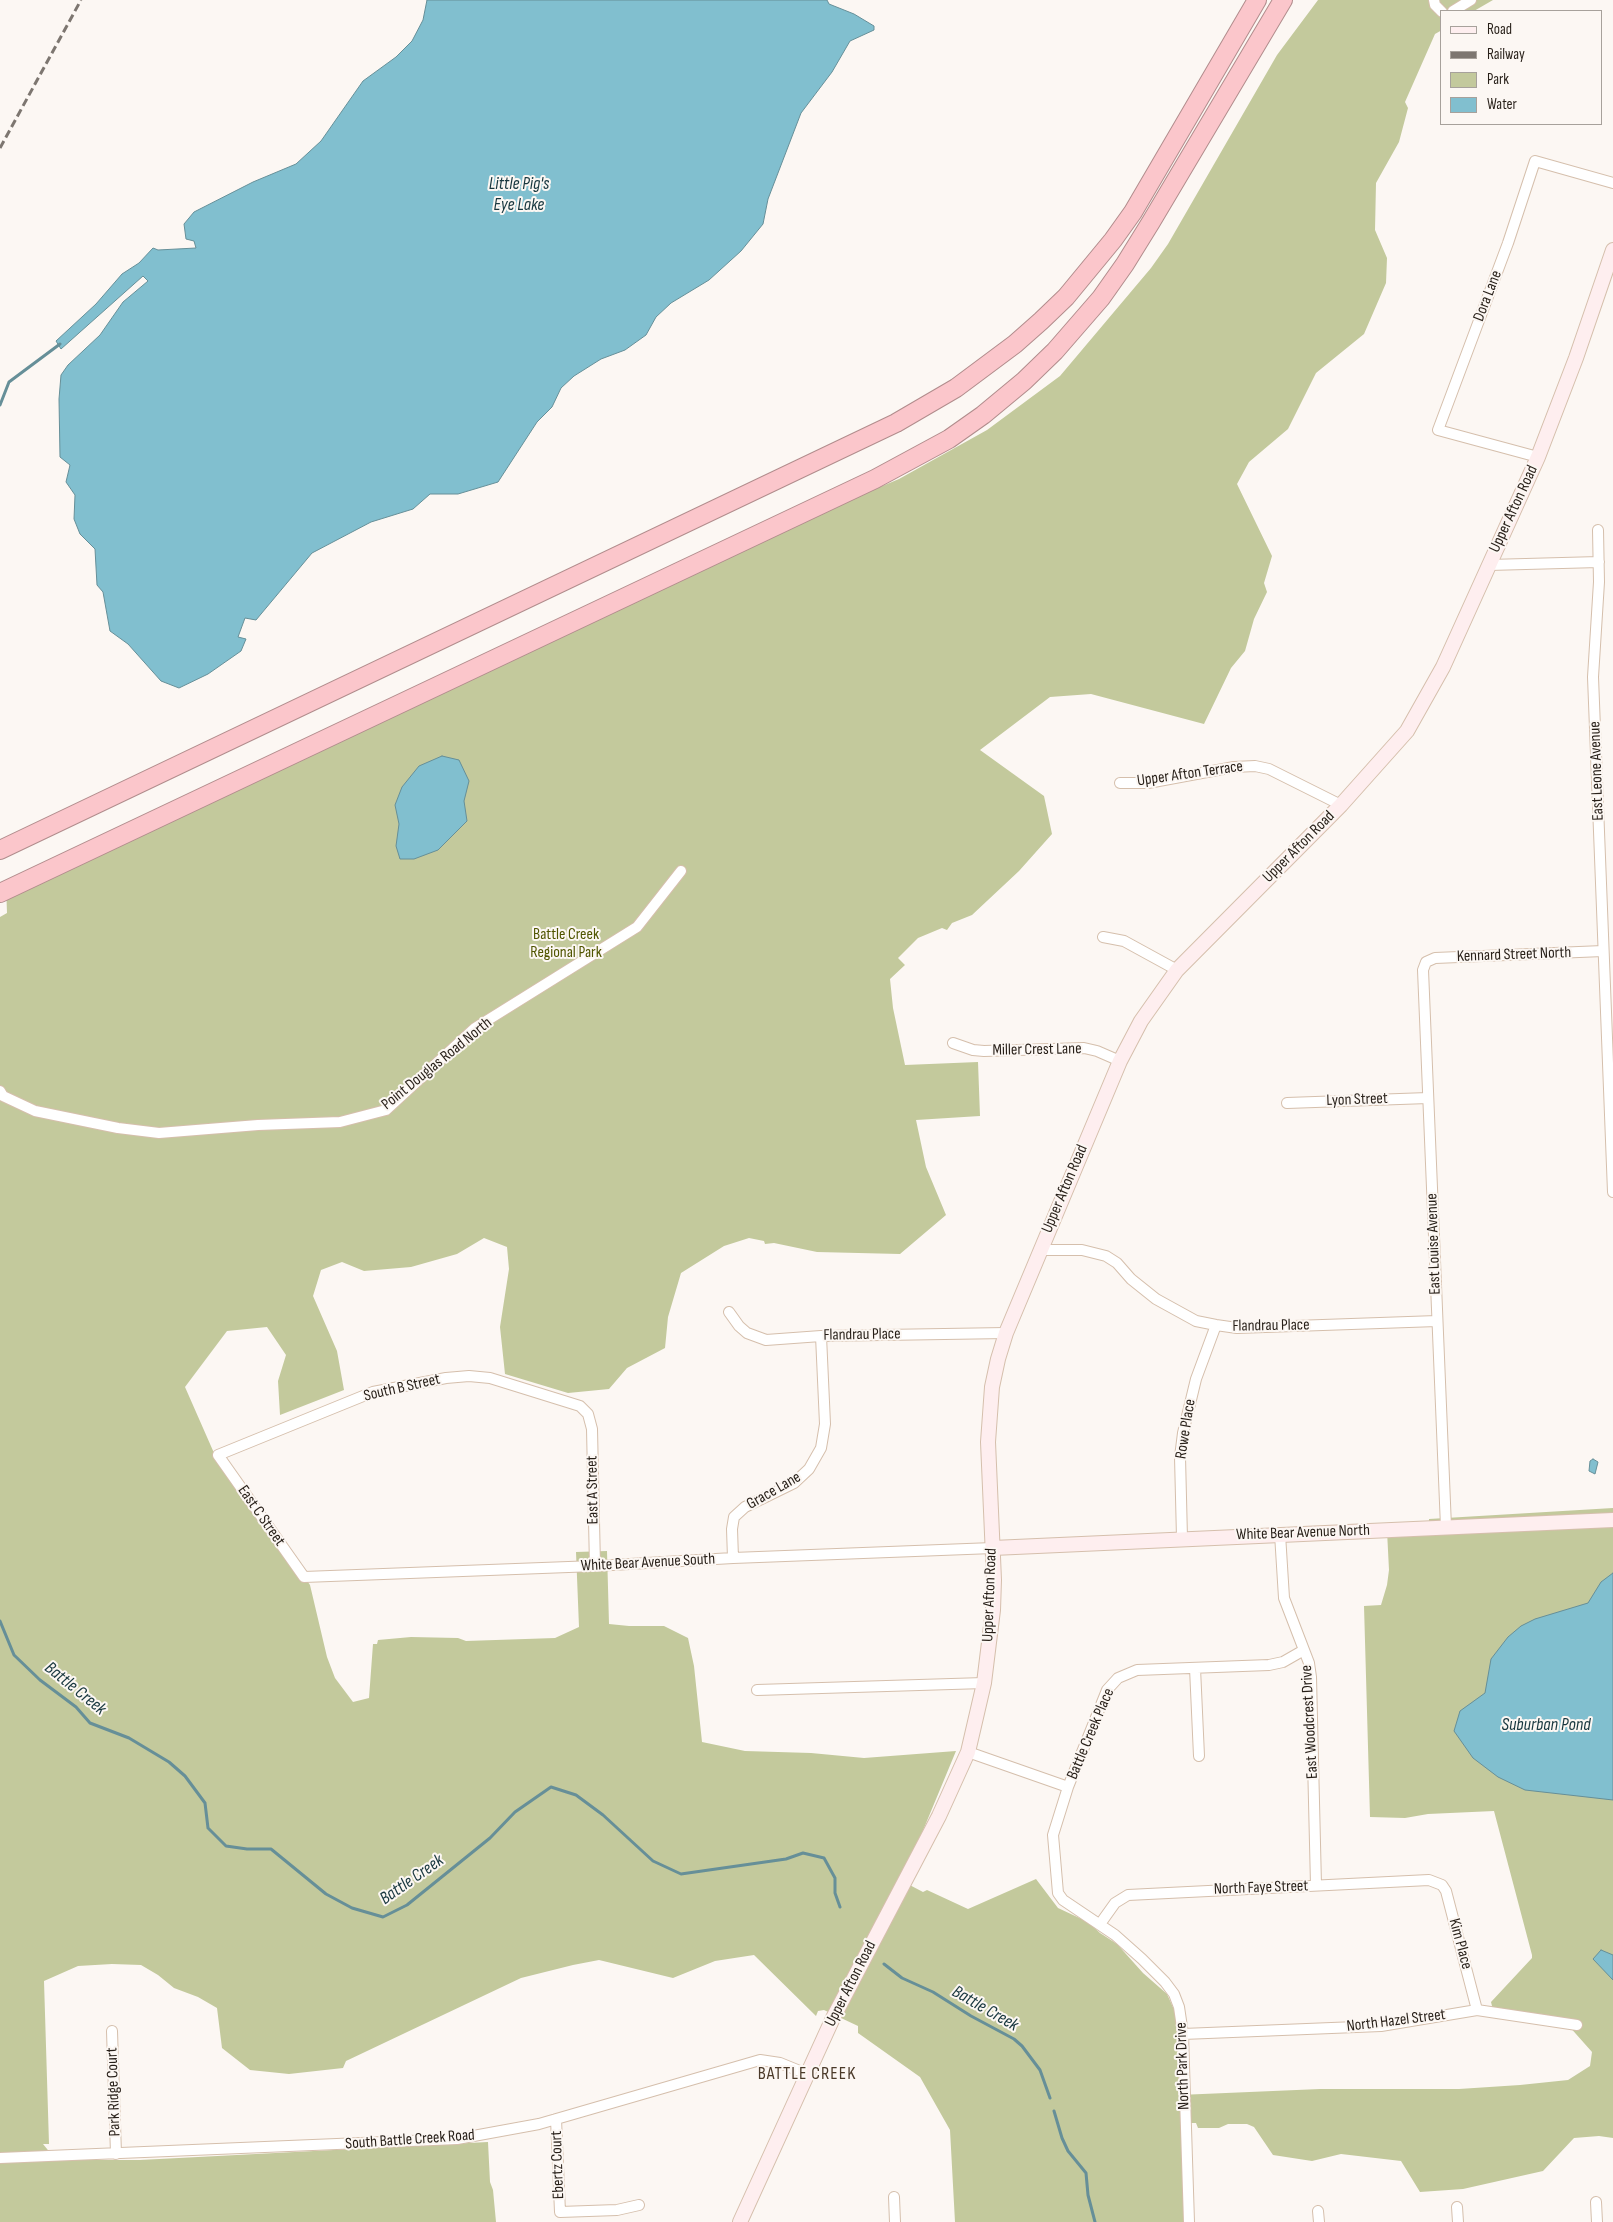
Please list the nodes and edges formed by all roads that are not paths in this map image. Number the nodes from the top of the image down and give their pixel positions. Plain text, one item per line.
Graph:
1 (1257, 0) edge
2 (1283, 0) edge
3 (1471, 0) edge
4 (1455, 10) edge
5 (1613, 183) edge
6 (1613, 250) edge
7 (1538, 457) junction
8 (1598, 530) dead end
9 (1598, 562) junction
10 (1489, 565) junction
11 (1120, 783) dead end
12 (1341, 804) junction
13 (0, 850) edge
14 (681, 870) dead end
15 (0, 893) edge
16 (1103, 937) dead end
17 (1603, 951) junction
18 (1426, 962) joint
19 (1177, 970) junction
20 (954, 1043) dead end
21 (1120, 1060) junction
22 (0, 1091) edge
23 (1428, 1098) junction
24 (1287, 1103) dead end
25 (1613, 1192) edge
26 (1040, 1250) junction
27 (729, 1312) dead end
28 (1437, 1321) junction
29 (1216, 1325) junction
30 (1006, 1333) junction
31 (821, 1336) junction
32 (588, 1414) joint
33 (218, 1455) joint
34 (1613, 1520) edge
35 (1446, 1527) junction
36 (1280, 1534) junction
37 (1182, 1538) junction
38 (993, 1548) junction
39 (733, 1558) junction
40 (595, 1566) junction
41 (304, 1577) joint
42 (1304, 1650) junction
43 (1195, 1668) junction
44 (984, 1683) junction
45 (757, 1690) dead end
46 (968, 1752) junction
47 (1199, 1756) dead end
48 (1068, 1787) junction
49 (1436, 1882) joint
50 (1316, 1886) junction
51 (1100, 1924) junction
52 (1477, 2010) junction
53 (1577, 2025) dead end
54 (112, 2031) dead end
55 (1183, 2034) junction
56 (807, 2074) junction
57 (556, 2119) junction
58 (116, 2154) junction
59 (0, 2158) edge
60 (894, 2197) dead end
61 (1596, 2202) dead end
62 (639, 2204) dead end
63 (1457, 2207) dead end
64 (740, 2222) edge
65 (895, 2222) edge
66 (1189, 2222) edge
67 (1458, 2222) edge
68 (1597, 2222) edge

1 - 13 highway
2 - 15 highway
3 - 4 street
5 - 7 street, Dora Lane
6 - 7 street, Upper Afton Road
7 - 10 street, Upper Afton Road
8 - 9 street, East Leone Avenue
9 - 10 street
9 - 17 street, East Leone Avenue
10 - 12 street, Upper Afton Road
11 - 12 street, Upper Afton Terrace
12 - 19 street, Upper Afton Road
14 - 22 street, Point Douglas Road North
16 - 19 street
17 - 18 street, Kennard Street North
17 - 25 street, East Leone Avenue
18 - 23 street, East Louise Avenue
19 - 21 street, Upper Afton Road
20 - 21 street, Miller Crest Lane
21 - 26 street, Upper Afton Road
23 - 24 street, Lyon Street
23 - 28 street, East Louise Avenue
26 - 29 street, Flandrau Place
26 - 30 street, Upper Afton Road
27 - 31 street, Flandrau Place
28 - 29 street, Flandrau Place
28 - 35 street, East Louise Avenue
29 - 37 street, Rowe Place
30 - 31 street, Flandrau Place
30 - 38 street, Upper Afton Road
31 - 39 street, Grace Lane
32 - 33 street, South B Street
32 - 40 street, East A Street
33 - 41 street, East C Street
34 - 35 street, White Bear Avenue North
35 - 36 street, White Bear Avenue North
36 - 37 street, White Bear Avenue North
36 - 42 street, East Woodcrest Drive
37 - 38 street, White Bear Avenue North
38 - 39 street, White Bear Avenue South
38 - 44 street, Upper Afton Road
39 - 40 street, White Bear Avenue South
40 - 41 street, White Bear Avenue South
42 - 43 street, Battle Creek Place
42 - 50 street, East Woodcrest Drive
43 - 47 street
43 - 48 street, Battle Creek Place
44 - 45 street
44 - 46 street, Upper Afton Road
46 - 48 street, Battle Creek Place
46 - 56 street, Upper Afton Road
48 - 51 street, North Park Drive
49 - 50 street, North Faye Street
49 - 52 street, Kim Place
50 - 51 street, North Faye Street
51 - 55 street, North Park Drive
52 - 53 street, North Hazel Street
52 - 55 street, North Hazel Street
54 - 58 street, Park Ridge Court
55 - 66 street, North Park Drive
56 - 57 street, South Battle Creek Road
56 - 64 street, Upper Afton Road
57 - 58 street, South Battle Creek Road
57 - 62 street, Ebertz Court
58 - 59 street, South Battle Creek Road
60 - 65 street
61 - 68 street
63 - 67 street

